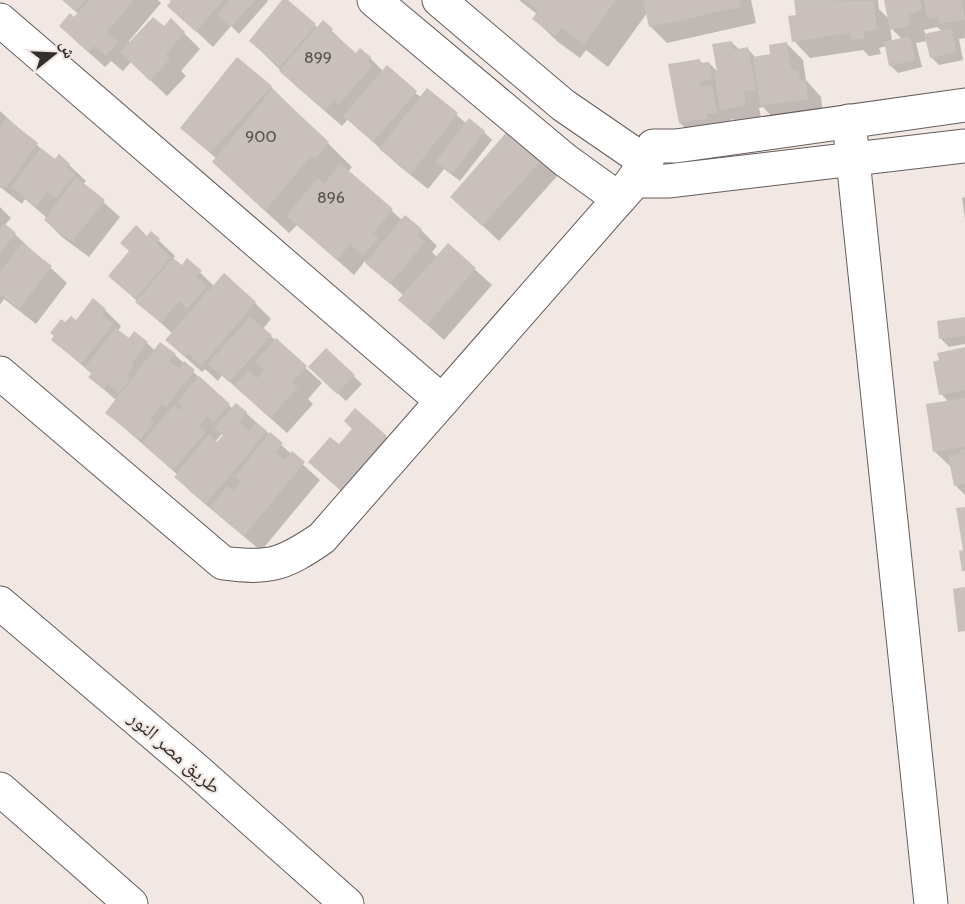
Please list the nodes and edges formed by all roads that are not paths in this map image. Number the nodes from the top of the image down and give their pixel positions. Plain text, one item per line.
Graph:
1 (374, 0) edge
2 (439, 0) edge
3 (0, 20) edge
4 (965, 105) edge
5 (849, 121) junction
6 (965, 146) edge
7 (854, 161) junction
8 (646, 162) junction
9 (619, 199) junction
10 (0, 373) edge
11 (442, 401) junction
12 (0, 603) edge
13 (0, 789) edge
14 (131, 904) edge
15 (347, 904) edge
16 (931, 904) edge

1 - 9 street
2 - 8 street
3 - 11 street
4 - 5 street
5 - 7 street
5 - 8 street
6 - 7 street
7 - 9 street
7 - 16 street
8 - 9 street
9 - 11 street
10 - 11 street
12 - 15 street, طريق مصر النور
13 - 14 street

